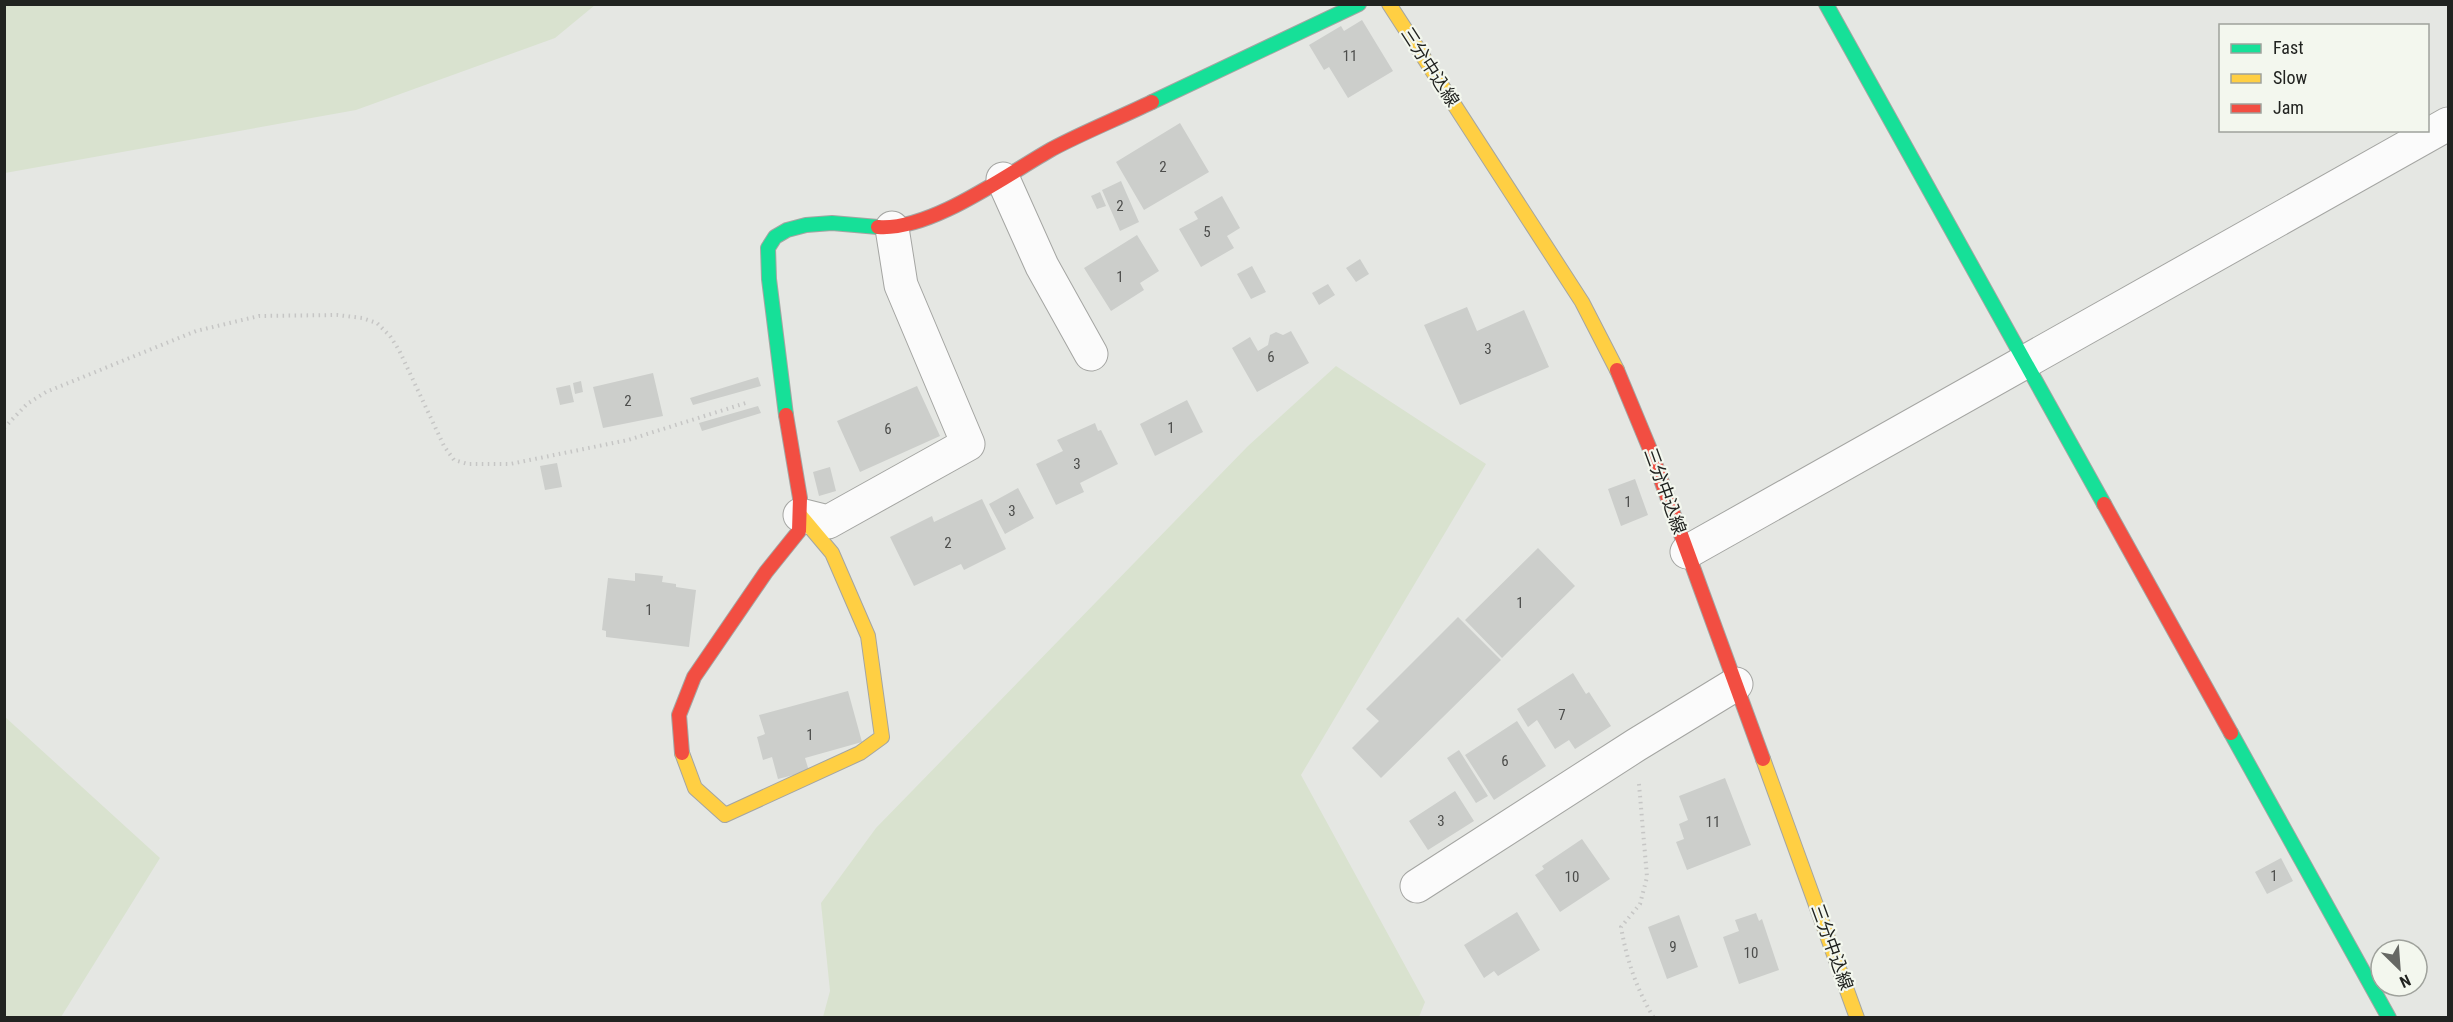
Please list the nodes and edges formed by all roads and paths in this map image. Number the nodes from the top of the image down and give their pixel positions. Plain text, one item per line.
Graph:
1 (1359, 4) edge
2 (1389, 4) edge
3 (1826, 4) edge
4 (2448, 124) edge
5 (1003, 179) junction
6 (892, 228) junction
7 (1091, 354) dead end
8 (2025, 361) junction
9 (783, 391) junction
10 (4, 428) edge
11 (800, 514) junction
12 (1687, 552) junction
13 (1736, 684) junction
14 (1636, 745) junction
15 (1417, 886) dead end
16 (1654, 1017) edge
17 (1857, 1017) edge
18 (2389, 1017) edge

1 - 5 street
2 - 12 street, 三分中込線
3 - 8 street
4 - 8 street
5 - 6 street
5 - 7 street
6 - 9 street
6 - 11 street
8 - 12 street
8 - 18 street
9 - 10 path
9 - 11 street
11 - 11 street
12 - 13 street, 三分中込線
13 - 14 street
13 - 17 street, 三分中込線
14 - 15 street
14 - 16 path

